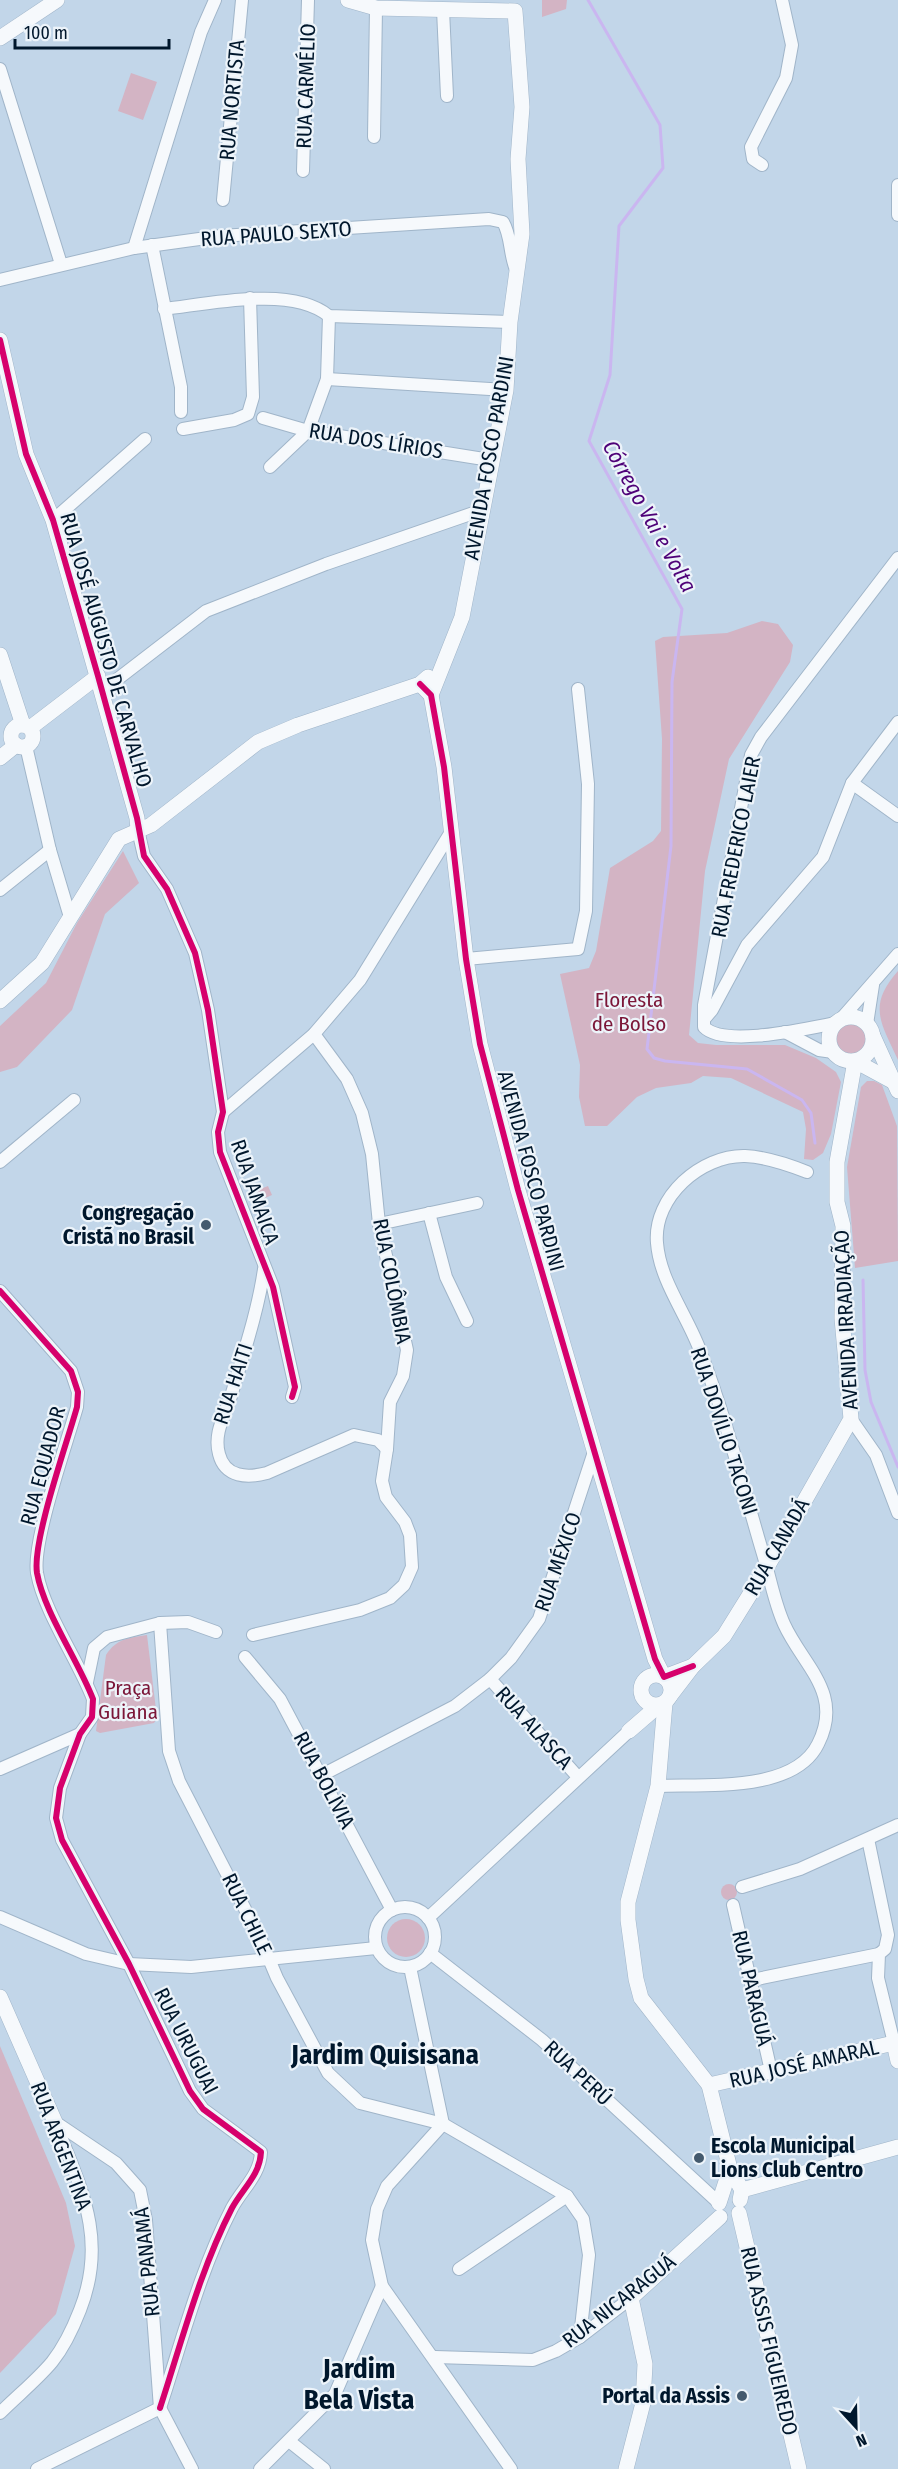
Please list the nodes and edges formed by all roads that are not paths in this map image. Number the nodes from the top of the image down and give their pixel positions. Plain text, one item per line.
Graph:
1 (57, 0) edge
2 (215, 0) edge
3 (242, 0) edge
4 (308, 0) edge
5 (348, 0) edge
6 (782, 0) edge
7 (412, 5) edge
8 (515, 5) edge
9 (376, 8) junction
10 (442, 10) junction
11 (0, 38) edge
12 (0, 69) edge
13 (447, 96) dead end
14 (374, 137) dead end
15 (762, 165) dead end
16 (303, 171) dead end
17 (898, 185) edge
18 (223, 200) dead end
19 (898, 215) edge
20 (152, 245) junction
21 (134, 248) junction
22 (61, 264) junction
23 (517, 272) junction
24 (0, 280) edge
25 (250, 298) junction
26 (164, 309) junction
27 (329, 316) junction
28 (510, 322) junction
29 (0, 340) edge
30 (327, 379) junction
31 (506, 390) junction
32 (181, 412) dead end
33 (263, 418) dead end
34 (183, 429) dead end
35 (308, 431) junction
36 (146, 439) dead end
37 (490, 460) junction
38 (270, 467) dead end
39 (482, 510) junction
40 (53, 520) junction
41 (898, 558) edge
42 (0, 655) edge
43 (445, 662) junction
44 (98, 676) junction
45 (420, 684) junction
46 (578, 689) dead end
47 (102, 691) junction
48 (431, 696) junction
49 (898, 722) edge
50 (16, 727) edge
51 (21, 745) junction
52 (0, 758) edge
53 (852, 783) junction
54 (898, 816) edge
55 (138, 830) junction
56 (451, 832) junction
57 (50, 850) junction
58 (0, 891) edge
59 (70, 917) junction
60 (898, 954) edge
61 (466, 959) junction
62 (873, 985) junction
63 (0, 1001) edge
64 (706, 1017) junction
65 (838, 1021) junction
66 (870, 1030) junction
67 (785, 1032) junction
68 (314, 1034) junction
69 (844, 1058) junction
70 (895, 1086) edge
71 (74, 1100) dead end
72 (223, 1112) junction
73 (0, 1162) edge
74 (807, 1172) dead end
75 (477, 1203) dead end
76 (429, 1213) junction
77 (379, 1224) junction
78 (264, 1268) junction
79 (0, 1291) edge
80 (467, 1321) dead end
81 (292, 1397) dead end
82 (851, 1419) junction
83 (387, 1449) junction
84 (594, 1452) junction
85 (898, 1513) edge
86 (767, 1567) junction
87 (160, 1623) junction
88 (216, 1632) dead end
89 (253, 1635) dead end
90 (245, 1658) dead end
91 (655, 1659) junction
92 (693, 1666) junction
93 (664, 1677) junction
94 (490, 1679) junction
95 (646, 1679) junction
96 (87, 1682) junction
97 (642, 1697) junction
98 (664, 1702) junction
99 (629, 1731) junction
100 (80, 1734) junction
101 (0, 1769) edge
102 (322, 1775) junction
103 (578, 1777) junction
104 (658, 1786) junction
105 (898, 1825) edge
106 (868, 1839) junction
107 (742, 1887) dead end
108 (733, 1905) dead end
109 (392, 1910) junction
110 (0, 1917) edge
111 (428, 1918) junction
112 (376, 1948) junction
113 (430, 1953) junction
114 (879, 1954) junction
115 (269, 1958) junction
116 (129, 1964) junction
117 (410, 1967) junction
118 (752, 1980) junction
119 (0, 1997) edge
120 (896, 2043) edge
121 (898, 2061) edge
122 (771, 2071) junction
123 (709, 2085) junction
124 (55, 2122) junction
125 (443, 2124) junction
126 (898, 2147) edge
127 (730, 2169) junction
128 (567, 2196) junction
129 (740, 2203) junction
130 (719, 2210) junction
131 (459, 2269) dead end
132 (382, 2286) junction
133 (631, 2298) junction
134 (580, 2337) junction
135 (435, 2357) junction
136 (160, 2408) junction
137 (0, 2413) edge
138 (289, 2441) junction
139 (37, 2469) edge
140 (192, 2469) edge
141 (260, 2469) edge
142 (324, 2469) edge
143 (511, 2469) edge
144 (626, 2469) edge
145 (799, 2469) edge

1 - 11 street
2 - 21 street
3 - 18 street, RUA NORTISTA
4 - 16 street, RUA CARMÉLIO
5 - 9 street
6 - 15 street
7 - 9 street
7 - 10 street
8 - 10 street
8 - 23 street, AVENIDA FOSCO PARDINI
9 - 14 street
10 - 13 street
12 - 22 street
17 - 19 street
20 - 21 street, RUA PAULO SEXTO
20 - 23 street, RUA PAULO SEXTO
20 - 26 street
21 - 22 street, RUA PAULO SEXTO
22 - 24 street, RUA PAULO SEXTO
23 - 28 street, AVENIDA FOSCO PARDINI
25 - 26 street
25 - 27 street
25 - 34 street
26 - 32 street
27 - 28 street
27 - 30 street
28 - 31 street, AVENIDA FOSCO PARDINI
29 - 40 street, RUA JOSÉ AUGUSTO DE CARVALHO
30 - 31 street
30 - 35 street
31 - 37 street, AVENIDA FOSCO PARDINI
33 - 35 street, RUA DOS LÍRIOS
35 - 37 street, RUA DOS LÍRIOS
35 - 38 street
36 - 40 street
37 - 39 street, AVENIDA FOSCO PARDINI
39 - 43 street, AVENIDA FOSCO PARDINI
39 - 47 street
40 - 44 street, RUA JOSÉ AUGUSTO DE CARVALHO
41 - 64 street, RUA FREDERICO LAIER
42 - 50 street
43 - 45 street
43 - 48 street, AVENIDA FOSCO PARDINI
44 - 47 street, RUA JOSÉ AUGUSTO DE CARVALHO
44 - 50 street
45 - 48 street
45 - 55 street
46 - 61 street
47 - 55 street, RUA JOSÉ AUGUSTO DE CARVALHO
48 - 56 street, AVENIDA FOSCO PARDINI
49 - 53 street
50 - 51 street
51 - 52 street
51 - 57 street
53 - 54 street
53 - 64 street
55 - 59 street
55 - 72 street, RUA JAMAICA
56 - 61 street, AVENIDA FOSCO PARDINI
56 - 68 street
57 - 58 street
57 - 59 street
59 - 63 street
60 - 62 street
61 - 84 street, AVENIDA FOSCO PARDINI
62 - 65 street
62 - 66 street
64 - 67 street
65 - 66 street
65 - 67 street
65 - 69 street
66 - 69 street
66 - 70 street
67 - 69 street
68 - 72 street
68 - 77 street, RUA COLÔMBIA
69 - 70 street
69 - 82 street, AVENIDA IRRADIAÇÃO
71 - 73 street
72 - 78 street, RUA JAMAICA
74 - 86 street, RUA DOVÍLIO TACONI
75 - 76 street
76 - 77 street
76 - 80 street
77 - 83 street, RUA COLÔMBIA
78 - 81 street, RUA JAMAICA
78 - 83 street, RUA HAITI
79 - 96 street, RUA EQUADOR
82 - 85 street, AVENIDA IRRADIAÇÃO
82 - 86 street, RUA CANADÁ
83 - 89 street, RUA COLÔMBIA
84 - 91 street, AVENIDA FOSCO PARDINI
84 - 94 street, RUA MÉXICO
86 - 92 street, RUA CANADÁ
86 - 104 street, RUA DOVÍLIO TACONI
87 - 88 street
87 - 96 street
87 - 115 street, RUA CHILE
90 - 102 street, RUA BOLÍVIA
91 - 93 street, AVENIDA FOSCO PARDINI
91 - 95 street
92 - 93 street
92 - 98 street
93 - 95 street
93 - 98 street
94 - 102 street, RUA MÉXICO
94 - 103 street, RUA ALASCA
95 - 97 street
96 - 100 street, RUA EQUADOR
97 - 98 street
97 - 99 street
98 - 99 street
98 - 104 street
99 - 103 street
100 - 101 street
100 - 116 street, RUA URUGUAI
102 - 109 street, RUA BOLÍVIA
103 - 111 street
104 - 123 street
105 - 106 street
106 - 107 street
106 - 114 street
108 - 118 street, RUA PARAGUÁ
109 - 111 street
109 - 112 street
110 - 116 street
111 - 113 street
112 - 115 street
112 - 117 street
113 - 117 street
113 - 130 street, RUA PERÚ
114 - 118 street
114 - 120 street
115 - 116 street
115 - 125 street, RUA CHILE
116 - 136 street, RUA URUGUAI
117 - 125 street
118 - 122 street, RUA PARAGUÁ
119 - 124 street, RUA ARGENTINA
120 - 121 street
120 - 122 street, RUA JOSÉ AMARAL
122 - 123 street, RUA JOSÉ AMARAL
123 - 127 street
124 - 136 street, RUA PANAMÁ
124 - 137 street, RUA ARGENTINA
125 - 128 street, RUA CHILE
125 - 132 street
126 - 129 street
127 - 129 street, RUA ASSIS FIGUEIREDO
127 - 130 street
128 - 131 street
128 - 134 street
129 - 130 street
129 - 145 street, RUA ASSIS FIGUEIREDO
130 - 133 street, RUA NICARAGUÁ
132 - 135 street
132 - 138 street
133 - 134 street, RUA NICARAGUÁ
133 - 144 street
134 - 135 street, RUA NICARAGUÁ
135 - 143 street
136 - 139 street
136 - 140 street
138 - 141 street
138 - 142 street

